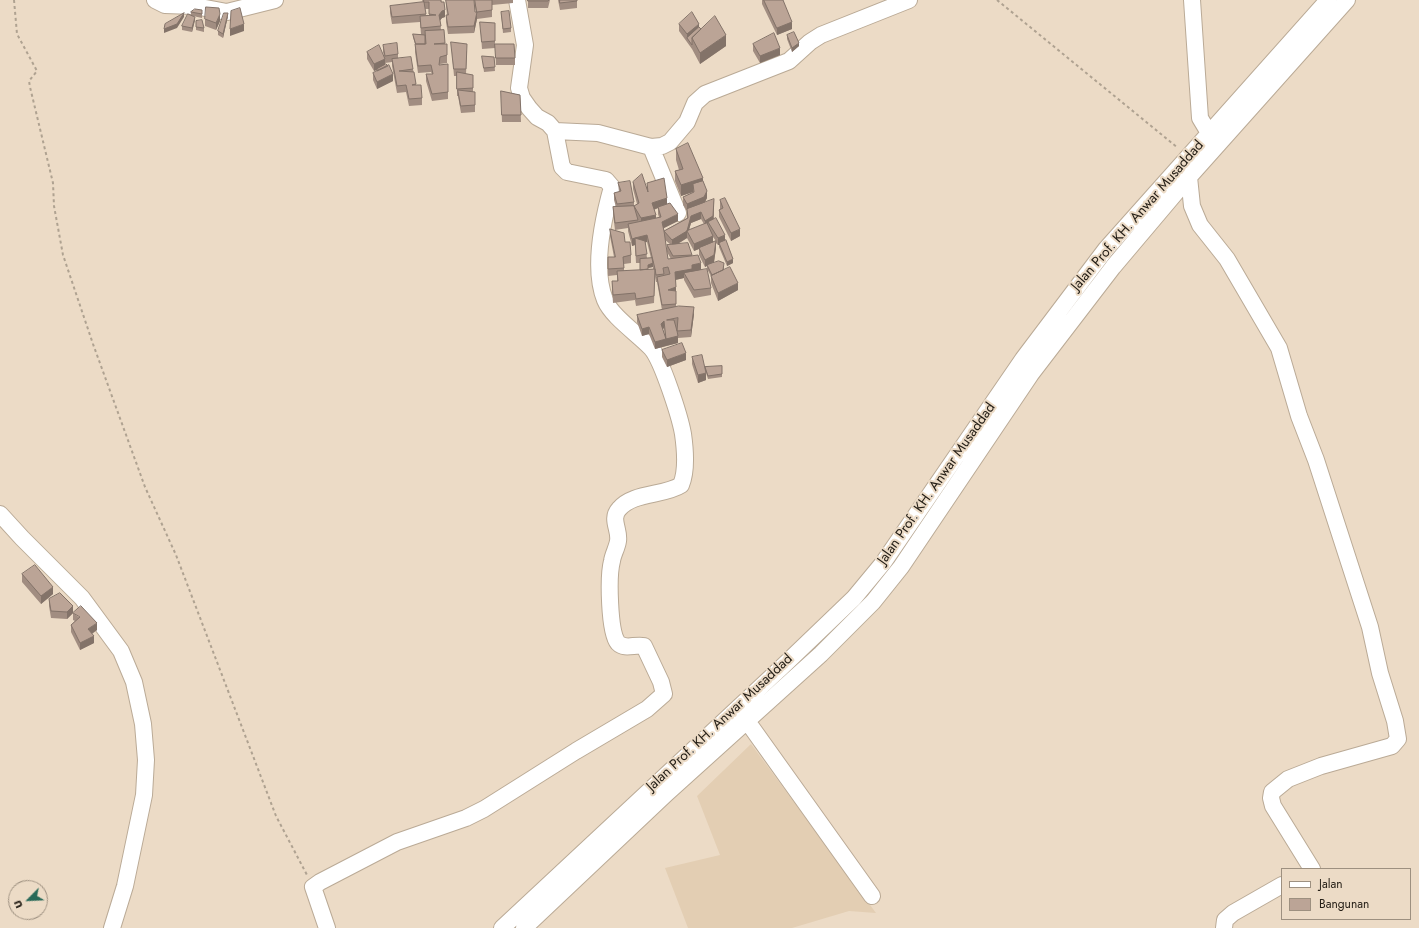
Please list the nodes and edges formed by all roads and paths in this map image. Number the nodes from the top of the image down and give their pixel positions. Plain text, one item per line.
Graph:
1 (14, 0) edge
2 (155, 0) edge
3 (275, 0) edge
4 (517, 0) edge
5 (909, 0) edge
6 (997, 0) edge
7 (1192, 0) edge
8 (1328, 0) edge
9 (1347, 0) edge
10 (1290, 54) junction
11 (555, 131) junction
12 (1209, 133) junction
13 (651, 147) junction
14 (1185, 166) junction
15 (678, 213) edge
16 (0, 514) edge
17 (744, 701) junction
18 (751, 717) junction
19 (594, 852) junction
20 (1311, 868) edge
21 (1281, 886) edge
22 (313, 887) junction
23 (872, 896) dead end
24 (112, 928) edge
25 (327, 928) edge
26 (502, 928) edge
27 (524, 928) edge
28 (1224, 928) edge

1 - 22 path
2 - 3 street
4 - 11 street
5 - 13 street
6 - 14 path
7 - 12 street
8 - 10 street, Jalan Prof. KH. Anwar Musaddad
9 - 10 street, Jalan Prof. KH. Anwar Musaddad
10 - 12 street, Jalan Prof. KH. Anwar Musaddad
10 - 14 street, Jalan Prof. KH. Anwar Musaddad
11 - 13 street
11 - 22 street
12 - 14 street, Jalan Prof. KH. Anwar Musaddad
13 - 15 street
14 - 17 street, Jalan Prof. KH. Anwar Musaddad
14 - 18 street, Jalan Prof. KH. Anwar Musaddad
14 - 20 street
16 - 24 street
17 - 18 street
17 - 19 street, Jalan Prof. KH. Anwar Musaddad
18 - 19 street, Jalan Prof. KH. Anwar Musaddad
18 - 23 street
19 - 26 street, Jalan Prof. KH. Anwar Musaddad
19 - 27 street, Jalan Prof. KH. Anwar Musaddad
21 - 28 street
22 - 25 street

